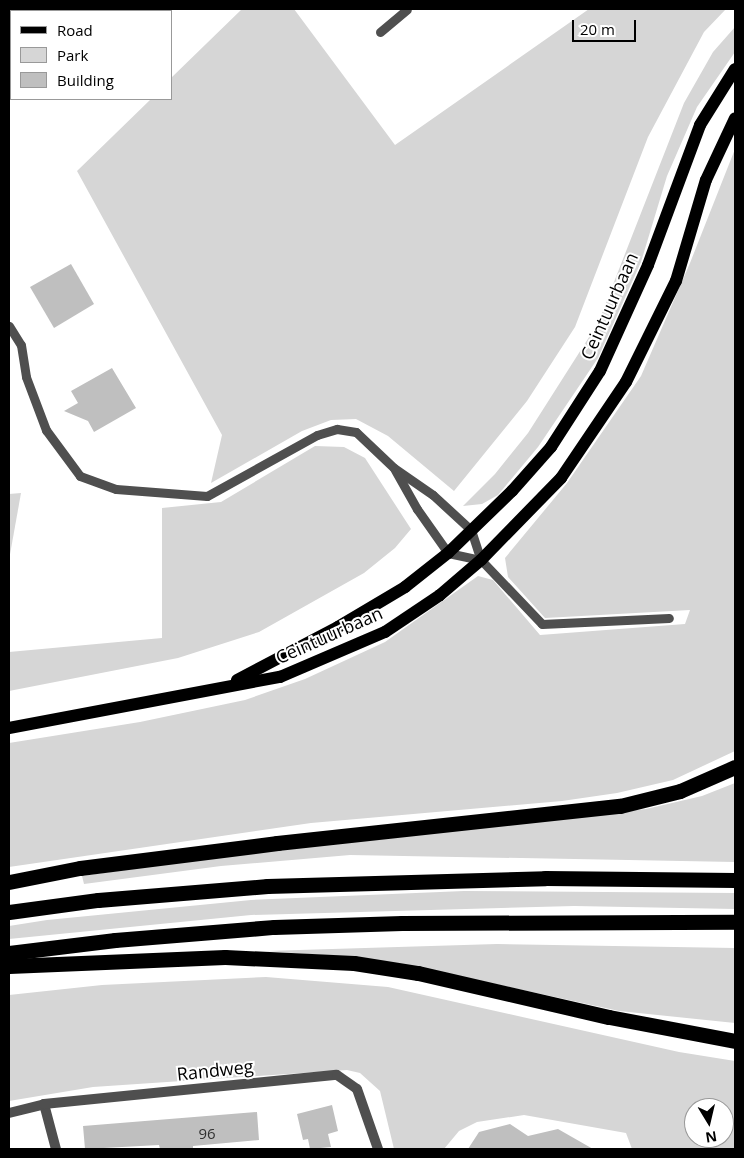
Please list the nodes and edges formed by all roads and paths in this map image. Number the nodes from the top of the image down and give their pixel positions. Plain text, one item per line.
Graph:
1 (407, 9) edge
2 (380, 32) dead end
3 (735, 69) edge
4 (735, 118) edge
5 (9, 326) edge
6 (394, 468) junction
7 (471, 530) junction
8 (448, 553) junction
9 (482, 560) junction
10 (669, 618) dead end
11 (230, 684) junction
12 (9, 728) edge
13 (735, 767) edge
14 (735, 880) edge
15 (9, 882) edge
16 (9, 912) edge
17 (735, 922) edge
18 (9, 953) edge
19 (9, 966) edge
20 (735, 1042) edge
21 (44, 1104) junction
22 (9, 1113) edge
23 (56, 1149) edge
24 (378, 1149) edge

1 - 2 lane
3 - 7 main road, Ceintuurbaan
4 - 9 main road, Ceintuurbaan
5 - 6 lane
6 - 7 lane
6 - 8 lane
7 - 8 main road, Ceintuurbaan
7 - 9 lane
8 - 9 lane
8 - 11 main road, Ceintuurbaan
9 - 10 lane
9 - 11 main road, Ceintuurbaan
11 - 12 main road, Ceintuurbaan
13 - 15 highway
14 - 16 highway
17 - 18 highway
19 - 20 highway
21 - 22 street, Randweg
21 - 23 street
21 - 24 street, Randweg

